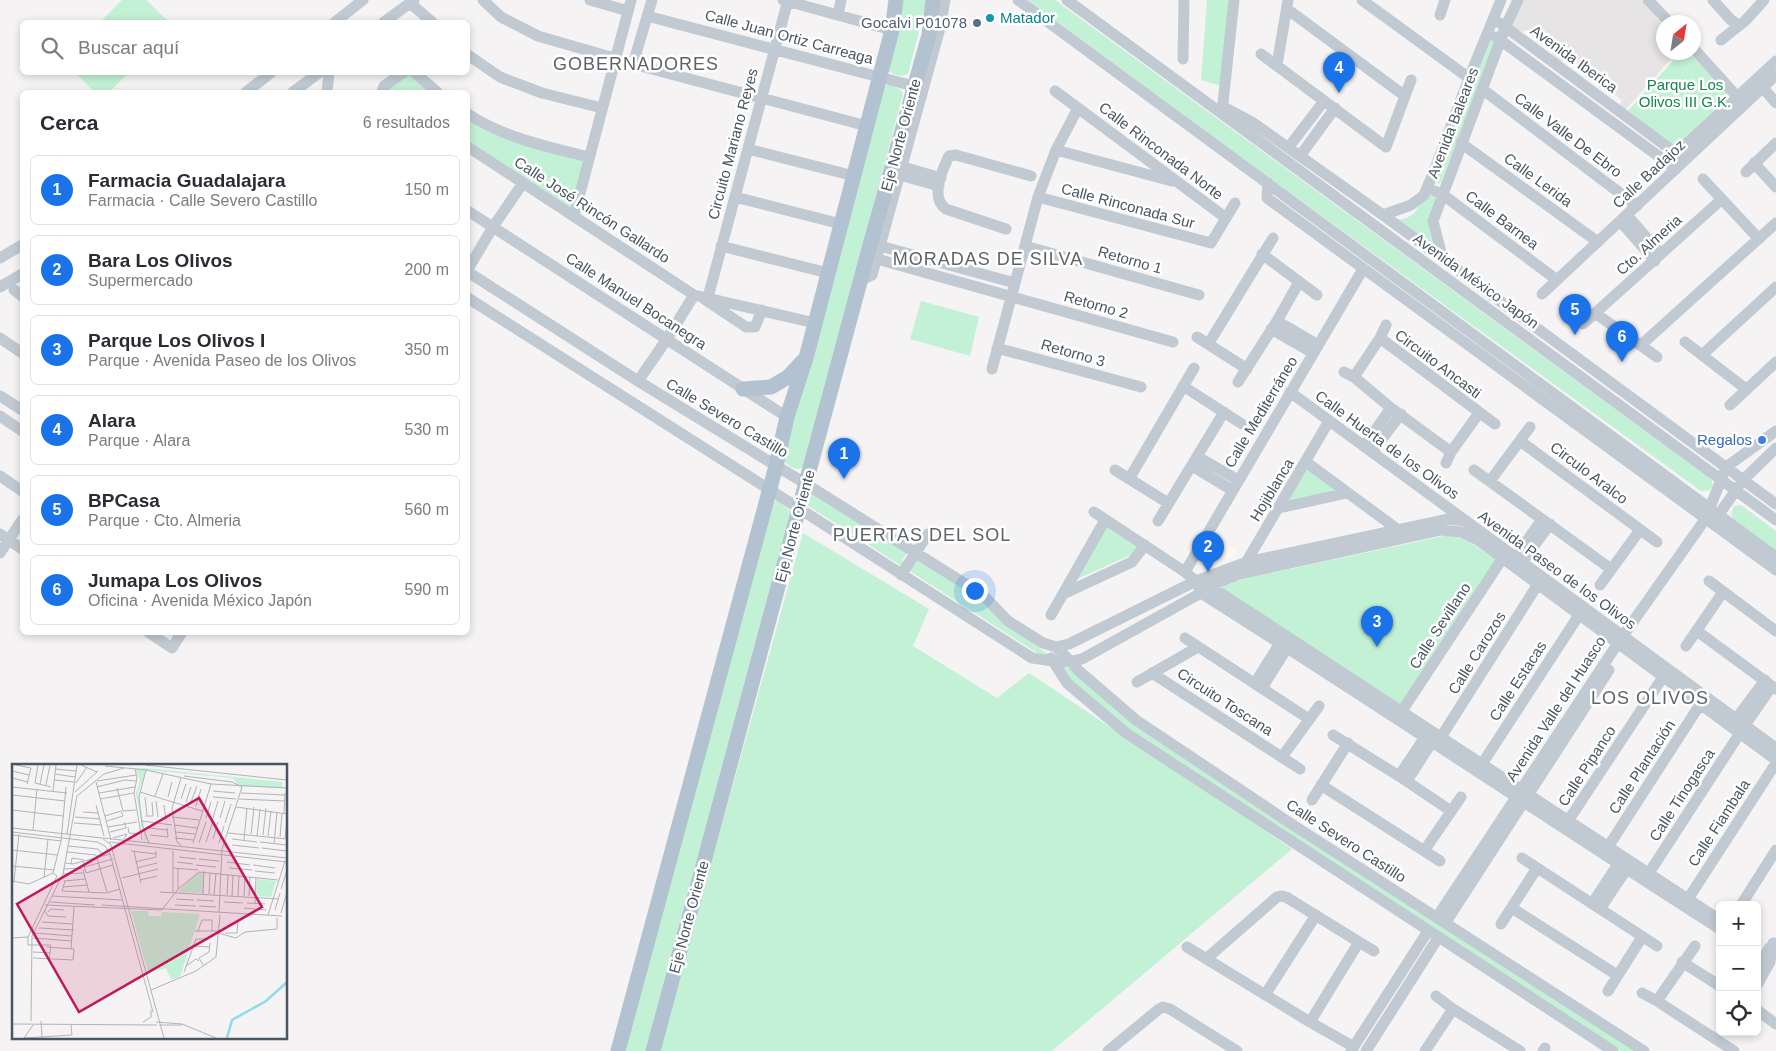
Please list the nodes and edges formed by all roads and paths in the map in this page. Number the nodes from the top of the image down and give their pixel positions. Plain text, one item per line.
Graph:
1 (363, 0) edge
2 (483, 0) edge
3 (590, 0) edge
4 (652, 0) edge
5 (786, 0) edge
6 (841, 0) edge
7 (896, 0) edge
8 (905, 0) edge
9 (945, 0) edge
10 (1018, 0) edge
11 (1067, 0) edge
12 (1183, 0) edge
13 (1234, 0) edge
14 (1362, 0) edge
15 (1445, 0) edge
16 (1501, 0) edge
17 (1518, 0) edge
18 (1648, 0) edge
19 (1713, 0) edge
20 (1764, 0) edge
21 (412, 1) edge
22 (1287, 4) edge
23 (629, 5) edge
24 (932, 7) edge
25 (838, 15) junction
26 (1440, 15) dead end
27 (1662, 15) edge
28 (647, 16) junction
29 (1494, 18) junction
30 (338, 20) edge
31 (387, 20) edge
32 (430, 20) edge
33 (1738, 25) junction
34 (940, 28) junction
35 (1505, 28) junction
36 (892, 30) junction
37 (1488, 32) junction
38 (1500, 40) junction
39 (1721, 40) dead end
40 (775, 48) junction
41 (1261, 54) dead end
42 (470, 55) edge
43 (1701, 57) edge
44 (614, 58) junction
45 (1183, 59) dead end
46 (1776, 60) edge
47 (1277, 65) junction
48 (268, 75) edge
49 (316, 75) edge
50 (329, 75) edge
51 (400, 75) edge
52 (417, 75) edge
53 (880, 77) junction
54 (1468, 78) junction
55 (1411, 80) dead end
56 (1771, 83) edge
57 (919, 87) junction
58 (1482, 89) junction
59 (249, 90) edge
60 (296, 90) edge
61 (327, 90) edge
62 (383, 90) edge
63 (435, 90) edge
64 (1055, 91) dead end
65 (1597, 94) junction
66 (1405, 96) junction
67 (761, 99) junction
68 (1324, 101) junction
69 (1741, 101) junction
70 (1776, 103) edge
71 (1588, 105) junction
72 (602, 108) junction
73 (1078, 108) junction
74 (1335, 108) junction
75 (1222, 109) junction
76 (470, 115) edge
77 (867, 126) junction
78 (908, 126) junction
79 (1461, 142) junction
80 (1776, 143) edge
81 (470, 148) edge
82 (748, 148) junction
83 (1288, 148) junction
84 (1056, 150) junction
85 (1676, 152) junction
86 (1300, 156) junction
87 (589, 157) junction
88 (1685, 160) junction
89 (1754, 163) junction
90 (1671, 166) junction
91 (902, 171) junction
92 (1746, 172) dead end
93 (854, 176) junction
94 (1031, 176) dead end
95 (1703, 179) dead end
96 (940, 182) junction
97 (1178, 182) junction
98 (523, 183) junction
99 (1268, 183) junction
100 (1776, 187) edge
101 (1427, 188) junction
102 (1442, 194) junction
103 (734, 197) junction
104 (1038, 197) junction
105 (1722, 198) junction
106 (1236, 203) dead end
107 (1637, 206) junction
108 (470, 212) edge
109 (1383, 215) junction
110 (574, 216) junction
111 (1226, 218) junction
112 (1623, 218) junction
113 (1776, 223) edge
114 (841, 224) junction
115 (493, 227) junction
116 (1006, 229) dead end
117 (1273, 238) dead end
118 (1759, 239) junction
119 (1598, 242) junction
120 (20, 246) edge
121 (721, 246) junction
122 (880, 246) junction
123 (1025, 246) junction
124 (1262, 254) junction
125 (1658, 257) junction
126 (0, 258) edge
127 (877, 258) junction
128 (1443, 260) junction
129 (935, 261) junction
130 (470, 267) edge
131 (1363, 269) junction
132 (470, 271) edge
133 (828, 273) junction
134 (932, 273) junction
135 (20, 275) edge
136 (861, 280) junction
137 (1557, 280) junction
138 (1299, 282) junction
139 (1015, 283) junction
140 (0, 287) edge
141 (1776, 287) edge
142 (1199, 294) dead end
143 (1542, 294) dead end
144 (1317, 295) dead end
145 (701, 296) junction
146 (1011, 296) junction
147 (470, 299) edge
148 (762, 310) junction
149 (1595, 313) junction
150 (815, 323) junction
151 (1583, 324) dead end
152 (1274, 325) junction
153 (1386, 325) dead end
154 (1533, 325) junction
155 (1525, 335) junction
156 (1197, 337) dead end
157 (0, 338) edge
158 (1380, 338) junction
159 (667, 340) junction
160 (1173, 342) dead end
161 (1686, 342) dead end
162 (1209, 343) junction
163 (1641, 345) junction
164 (997, 348) junction
165 (1315, 349) junction
166 (20, 352) edge
167 (1702, 355) junction
168 (1657, 357) dead end
169 (806, 358) junction
170 (1776, 362) edge
171 (1194, 368) dead end
172 (1247, 368) junction
173 (992, 369) dead end
174 (638, 381) junction
175 (1238, 382) dead end
176 (1183, 386) junction
177 (1141, 387) dead end
178 (1746, 388) junction
179 (743, 389) junction
180 (1290, 392) junction
181 (0, 396) edge
182 (1631, 398) junction
183 (1730, 405) dead end
184 (1623, 408) junction
185 (20, 409) edge
186 (1396, 411) junction
187 (1224, 412) junction
188 (1479, 413) junction
189 (0, 416) edge
190 (787, 417) junction
191 (1329, 421) junction
192 (1242, 424) dead end
193 (1495, 424) dead end
194 (1530, 427) dead end
195 (20, 430) edge
196 (1776, 431) edge
197 (1520, 440) junction
198 (1776, 448) edge
199 (1368, 449) junction
200 (1451, 452) junction
201 (1195, 461) junction
202 (1306, 462) junction
203 (1446, 463) dead end
204 (776, 466) junction
205 (1726, 467) junction
206 (1115, 470) dead end
207 (1474, 470) dead end
208 (0, 476) edge
209 (1129, 479) junction
210 (1720, 479) junction
211 (1744, 480) junction
212 (1490, 481) junction
213 (806, 484) junction
214 (1235, 485) junction
215 (20, 490) edge
216 (768, 490) junction
217 (1735, 490) junction
218 (1347, 492) junction
219 (1168, 503) junction
220 (1776, 504) edge
221 (1279, 508) junction
222 (800, 509) junction
223 (1094, 512) dead end
224 (1712, 516) junction
225 (1105, 520) junction
226 (1776, 520) edge
227 (1158, 521) dead end
228 (1466, 521) junction
229 (20, 522) edge
230 (1546, 522) junction
231 (1397, 529) junction
232 (1640, 530) junction
233 (928, 534) dead end
234 (4, 537) edge
235 (1657, 542) dead end
236 (1145, 545) junction
237 (20, 548) edge
238 (0, 552) edge
239 (916, 553) junction
240 (1512, 556) junction
241 (1776, 557) edge
242 (1247, 562) junction
243 (1611, 569) junction
244 (1186, 570) junction
245 (1776, 570) edge
246 (1240, 574) junction
247 (901, 575) junction
248 (1709, 581) dead end
249 (1202, 584) junction
250 (1538, 584) junction
251 (1600, 585) dead end
252 (1724, 592) junction
253 (1063, 594) junction
254 (1051, 615) dead end
255 (1579, 615) junction
256 (1697, 631) junction
257 (1776, 631) edge
258 (152, 635) edge
259 (180, 635) edge
260 (1185, 638) dead end
261 (1623, 642) junction
262 (1043, 643) junction
263 (1284, 645) junction
264 (1686, 646) dead end
265 (1056, 647) junction
266 (1198, 647) junction
267 (1053, 662) junction
268 (1072, 662) junction
269 (1152, 673) junction
270 (1663, 676) junction
271 (1137, 682) dead end
272 (1259, 685) junction
273 (1771, 685) edge
274 (1701, 704) junction
275 (1319, 706) dead end
276 (1400, 715) junction
277 (1309, 719) junction
278 (1740, 726) junction
279 (1333, 734) dead end
280 (1433, 739) junction
281 (1348, 743) junction
282 (1776, 748) edge
283 (1282, 757) junction
284 (1776, 762) edge
285 (1482, 764) junction
286 (1300, 769) dead end
287 (1403, 778) junction
288 (1322, 785) junction
289 (1461, 797) dead end
290 (1523, 797) junction
291 (1312, 800) dead end
292 (1451, 811) junction
293 (1568, 821) junction
294 (1608, 847) junction
295 (1776, 850) edge
296 (1424, 851) junction
297 (1522, 858) dead end
298 (1440, 861) dead end
299 (1622, 867) junction
300 (1537, 868) junction
301 (1648, 873) junction
302 (1688, 899) junction
303 (1744, 901) edge
304 (1596, 907) junction
305 (1512, 908) junction
306 (1316, 915) junction
307 (1716, 917) edge
308 (1441, 919) junction
309 (1501, 924) dead end
310 (1716, 927) edge
311 (1433, 934) junction
312 (1642, 937) junction
313 (1359, 942) junction
314 (1657, 946) dead end
315 (1695, 946) dead end
316 (1187, 947) dead end
317 (1374, 951) dead end
318 (1769, 952) edge
319 (1206, 959) junction
320 (1682, 962) junction
321 (1761, 963) edge
322 (1761, 973) edge
323 (1617, 976) junction
324 (1716, 983) edge
325 (1608, 991) dead end
326 (1642, 992) dead end
327 (1265, 995) junction
328 (1436, 996) dead end
329 (1657, 1001) junction
330 (1453, 1009) junction
331 (1761, 1013) edge
332 (1310, 1022) junction
333 (1776, 1024) edge
334 (1110, 1050) edge
335 (1349, 1050) edge
336 (618, 1051) edge
337 (653, 1051) edge
338 (1237, 1051) edge
339 (1366, 1051) edge
340 (1425, 1051) edge
341 (1520, 1051) edge
342 (1614, 1051) edge
343 (1644, 1051) edge
344 (1734, 1051) edge

1 - 30 street
2 - 44 street
3 - 23 street
4 - 28 street
5 - 25 street
5 - 40 street, Circuito Mariano Reyes
6 - 25 street
7 - 36 main road
8 - 36 main road
9 - 34 street
10 - 99 street
11 - 75 street, Avenida México Japón
12 - 45 street
13 - 75 street
14 - 54 street
15 - 26 street
16 - 29 street, Avenida Baleares
17 - 35 street, Avenida Baleares
18 - 27 street
19 - 33 street
20 - 33 street
21 - 31 street
21 - 32 street
22 - 47 street
22 - 66 street
23 - 44 street
24 - 34 main road
24 - 57 main road, Eje Norte Oriente
25 - 36 street
28 - 40 street, Calle Juan Ortiz Carreaga
28 - 67 street
29 - 35 street, Avenida Iberica
29 - 37 street, Avenida Baleares
33 - 39 street
34 - 57 street
35 - 38 street, Avenida Baleares
35 - 65 street, Avenida Iberica
36 - 53 main road
37 - 38 street, Avenida Iberica
37 - 54 street, Avenida Baleares
38 - 58 street, Avenida Baleares
38 - 71 street, Avenida Iberica
40 - 53 street, Calle Juan Ortiz Carreaga
40 - 67 street, Circuito Mariano Reyes
41 - 47 street
42 - 72 street
43 - 69 street
44 - 72 street
46 - 69 street, Calle Badajoz
47 - 68 street
48 - 59 street
49 - 60 street
50 - 61 street
51 - 62 street
52 - 63 street
53 - 57 street, Calle Juan Ortiz Carreaga
53 - 77 main road
54 - 101 street, Avenida Baleares
55 - 66 street
56 - 69 street, Calle Badajoz
56 - 70 street
57 - 78 main road, Eje Norte Oriente
58 - 79 street, Avenida Baleares
58 - 107 street, Calle Valle De Ebro
64 - 73 street, Calle Rinconada Norte
65 - 71 street
65 - 85 street, Avenida Iberica
66 - 74 street
67 - 77 street
67 - 82 street, Circuito Mariano Reyes
68 - 74 street
68 - 83 street
69 - 85 street, Calle Badajoz
69 - 88 street, Calle Badajoz
71 - 90 street, Avenida Iberica
72 - 87 street
73 - 84 street
73 - 97 street, Calle Rinconada Norte
74 - 86 street
75 - 83 street, Avenida México Japón
75 - 155 street, Avenida México Japón
76 - 87 street
77 - 93 main road
78 - 91 street
78 - 136 main road, Eje Norte Oriente
79 - 102 street, Avenida Baleares
79 - 119 street, Calle Lerida
80 - 89 street
81 - 98 street, Calle José Rincón Gallardo
82 - 93 street
82 - 103 street, Circuito Mariano Reyes
83 - 86 street, Avenida México Japón
84 - 97 street
84 - 104 street
85 - 88 street, Avenida Iberica
85 - 90 street, Calle Badajoz
86 - 109 street, Avenida México Japón
87 - 110 street
88 - 90 street, Calle Badajoz
89 - 92 street
89 - 100 street
90 - 107 street, Calle Badajoz
91 - 96 street
91 - 122 street
93 - 114 main road
94 - 96 street
95 - 105 street
96 - 116 street
97 - 111 street, Calle Rinconada Norte
98 - 110 street, Calle José Rincón Gallardo
98 - 115 street
99 - 131 street
99 - 224 street
101 - 102 street, Calle Barnea
101 - 109 street, Avenida Baleares
102 - 128 street, Avenida Baleares
102 - 137 street, Calle Barnea
103 - 114 street
103 - 121 street, Circuito Mariano Reyes
104 - 111 street, Calle Rinconada Sur
104 - 123 street
105 - 118 street
105 - 125 street, Cto. Almeria
106 - 111 street
107 - 112 street, Calle Badajoz
108 - 115 street, Calle Manuel Bocanegra
109 - 128 street, Avenida México Japón
110 - 145 street, Calle José Rincón Gallardo
112 - 119 street, Calle Badajoz
112 - 125 street
113 - 118 street
114 - 133 main road
115 - 130 street
115 - 159 street, Calle Manuel Bocanegra
117 - 124 street
118 - 163 street
119 - 137 street, Calle Badajoz
120 - 126 street
121 - 133 street
121 - 145 street, Circuito Mariano Reyes
122 - 127 street
122 - 129 street
123 - 139 street
123 - 142 street, Retorno 1
124 - 138 street
124 - 162 street
125 - 149 street, Cto. Almeria
127 - 134 street, Retorno 2
127 - 136 street
128 - 154 street, Avenida México Japón
129 - 134 street
129 - 139 street
131 - 165 street, Calle Mediterráneo
131 - 224 street
132 - 174 street, Calle Severo Castillo
133 - 150 main road
134 - 146 street, Retorno 2
135 - 140 street
136 - 213 main road, Eje Norte Oriente
137 - 143 street, Calle Badajoz
138 - 144 street
138 - 152 street
139 - 146 street
141 - 167 street
145 - 148 street, Calle José Rincón Gallardo
145 - 148 street, Calle José Rincón Gallardo
145 - 159 street, Circuito Mariano Reyes
146 - 160 street, Retorno 2
146 - 164 street
147 - 216 street
148 - 150 street, Calle José Rincón Gallardo
149 - 151 street, Cto. Almeria
149 - 163 street
150 - 169 main road
152 - 165 street
152 - 172 street
153 - 158 street, Circuito Ancasti
154 - 155 street
154 - 182 street, Avenida México Japón
155 - 184 street, Avenida México Japón
156 - 162 street
157 - 166 street
158 - 186 street, Circuito Ancasti
158 - 188 street, Circuito Ancasti
159 - 174 street, Circuito Mariano Reyes
159 - 179 street, Calle Manuel Bocanegra
161 - 167 street
162 - 172 street
163 - 168 street
164 - 173 street
164 - 177 street, Retorno 3
165 - 180 street, Calle Mediterráneo
167 - 178 street
169 - 179 main road
169 - 190 main road
170 - 178 street
171 - 176 street
172 - 175 street
174 - 204 street, Calle Severo Castillo
176 - 187 street
176 - 209 street
178 - 183 street
179 - 190 street, Calle Manuel Bocanegra
180 - 191 street, Calle Huerta de los Olivos
180 - 214 street, Calle Mediterráneo
181 - 185 street
182 - 184 street
182 - 205 street, Avenida México Japón
184 - 210 street, Avenida México Japón
186 - 199 street
186 - 200 street, Circuito Ancasti
187 - 192 street
187 - 201 street
188 - 193 street, Circuito Ancasti
188 - 200 street, Circuito Ancasti
189 - 195 street
190 - 204 main road
191 - 199 street, Calle Huerta de los Olivos
191 - 202 street, Hojiblanca
194 - 197 street
196 - 205 street, Avenida Valle del Huasco
197 - 212 street
197 - 232 street, Circulo Aralco
198 - 211 street, Avenida Valle del Huasco
199 - 228 street, Calle Huerta de los Olivos
200 - 203 street, Circuito Ancasti
201 - 214 street
201 - 219 street
202 - 218 street
202 - 221 street, Hojiblanca
204 - 213 street, Calle Severo Castillo
204 - 216 main road
205 - 210 street, Avenida Valle del Huasco
205 - 211 street, Avenida México Japón
206 - 209 street
207 - 212 street
208 - 215 street
209 - 219 street
210 - 217 street, Avenida México Japón
210 - 224 street, Avenida Valle del Huasco
211 - 217 street, Avenida Valle del Huasco
211 - 220 street, Avenida México Japón
212 - 230 street
213 - 222 main road, Eje Norte Oriente
213 - 239 street, Calle Severo Castillo
214 - 244 street, Calle Mediterráneo
216 - 222 street
216 - 336 main road
217 - 224 street, Avenida Valle del Huasco
217 - 226 street, Avenida México Japón
218 - 221 street
218 - 231 street
219 - 227 street
221 - 242 street, Hojiblanca
222 - 247 street
222 - 337 main road, Eje Norte Oriente
223 - 225 street
224 - 241 street
224 - 245 street
224 - 261 street, Avenida Valle del Huasco
225 - 236 street
225 - 253 street
228 - 231 street, Avenida Paseo de los Olivos
228 - 240 street, Avenida Paseo de los Olivos
229 - 234 street
230 - 240 street
230 - 243 street
231 - 242 street, Avenida Paseo de los Olivos
232 - 235 street, Circulo Aralco
232 - 243 street
233 - 239 street
234 - 237 street
234 - 238 street
236 - 244 street
236 - 253 street
239 - 247 street
239 - 262 street, Calle Severo Castillo
240 - 246 street, Avenida Paseo de los Olivos
240 - 250 street, Avenida Paseo de los Olivos
240 - 261 street, Avenida Paseo de los Olivos
240 - 276 street, Calle Sevillano
242 - 246 street, Hojiblanca
242 - 249 street, Avenida Paseo de los Olivos
243 - 251 street
244 - 249 street
246 - 249 street, Avenida Paseo de los Olivos
247 - 267 street, Avenida Paseo de los Olivos
248 - 252 street
249 - 263 street
249 - 265 street, Avenida Paseo de los Olivos
249 - 268 street, Avenida Paseo de los Olivos
249 - 276 street
250 - 255 street, Avenida Paseo de los Olivos
250 - 280 street, Calle Carozos
252 - 256 street
252 - 257 street
253 - 254 street
255 - 261 street, Avenida Paseo de los Olivos
255 - 285 street, Calle Estacas
256 - 264 street
256 - 273 street
258 - 259 street
260 - 266 street
261 - 270 street, Avenida Paseo de los Olivos
261 - 278 street, Avenida Paseo de los Olivos
261 - 290 street, Avenida Valle del Huasco
262 - 265 street, Calle Severo Castillo
262 - 267 street, Calle Severo Castillo
263 - 272 street
263 - 276 street
265 - 268 street, Calle Severo Castillo
266 - 269 street, Circuito Toscana
266 - 272 street
267 - 268 street, Avenida Paseo de los Olivos
267 - 311 street, Calle Severo Castillo
268 - 308 street, Calle Severo Castillo
269 - 271 street, Circuito Toscana
269 - 283 street, Circuito Toscana
270 - 274 street, Avenida Paseo de los Olivos
270 - 293 street, Calle Pipanco
272 - 277 street
273 - 278 street, Calle Tinogasca
274 - 278 street, Avenida Paseo de los Olivos
274 - 294 street, Calle Plantación
275 - 277 street
276 - 280 street
276 - 280 street
277 - 283 street
278 - 282 street, Avenida Paseo de los Olivos
278 - 284 street, Avenida Paseo de los Olivos
278 - 301 street, Calle Tinogasca
279 - 281 street
280 - 285 street
280 - 287 street, Calle Carozos
280 - 290 street
281 - 287 street
281 - 288 street
283 - 286 street, Circuito Toscana
284 - 302 street, Calle Fiambala
285 - 290 street
287 - 292 street
288 - 291 street
288 - 296 street
289 - 292 street
290 - 293 street
290 - 299 street
290 - 308 street, Avenida Valle del Huasco
292 - 296 street
293 - 294 street
294 - 301 street
295 - 303 street
296 - 298 street
297 - 300 street
299 - 304 street
299 - 310 street
300 - 304 street
300 - 305 street
301 - 302 street
302 - 307 street
304 - 312 street
305 - 309 street
305 - 323 street
306 - 313 street
306 - 319 street
306 - 327 street
308 - 343 street, Calle Severo Castillo
311 - 335 street
311 - 339 street
311 - 342 street, Calle Severo Castillo
312 - 314 street
312 - 323 street
313 - 317 street
313 - 332 street
315 - 320 street
316 - 319 street
318 - 321 street
318 - 322 street
319 - 327 street
320 - 324 street
320 - 329 street
323 - 325 street
326 - 329 street
327 - 332 street
328 - 330 street
329 - 344 street
330 - 340 street
330 - 341 street
331 - 333 street
332 - 335 street
334 - 338 street

